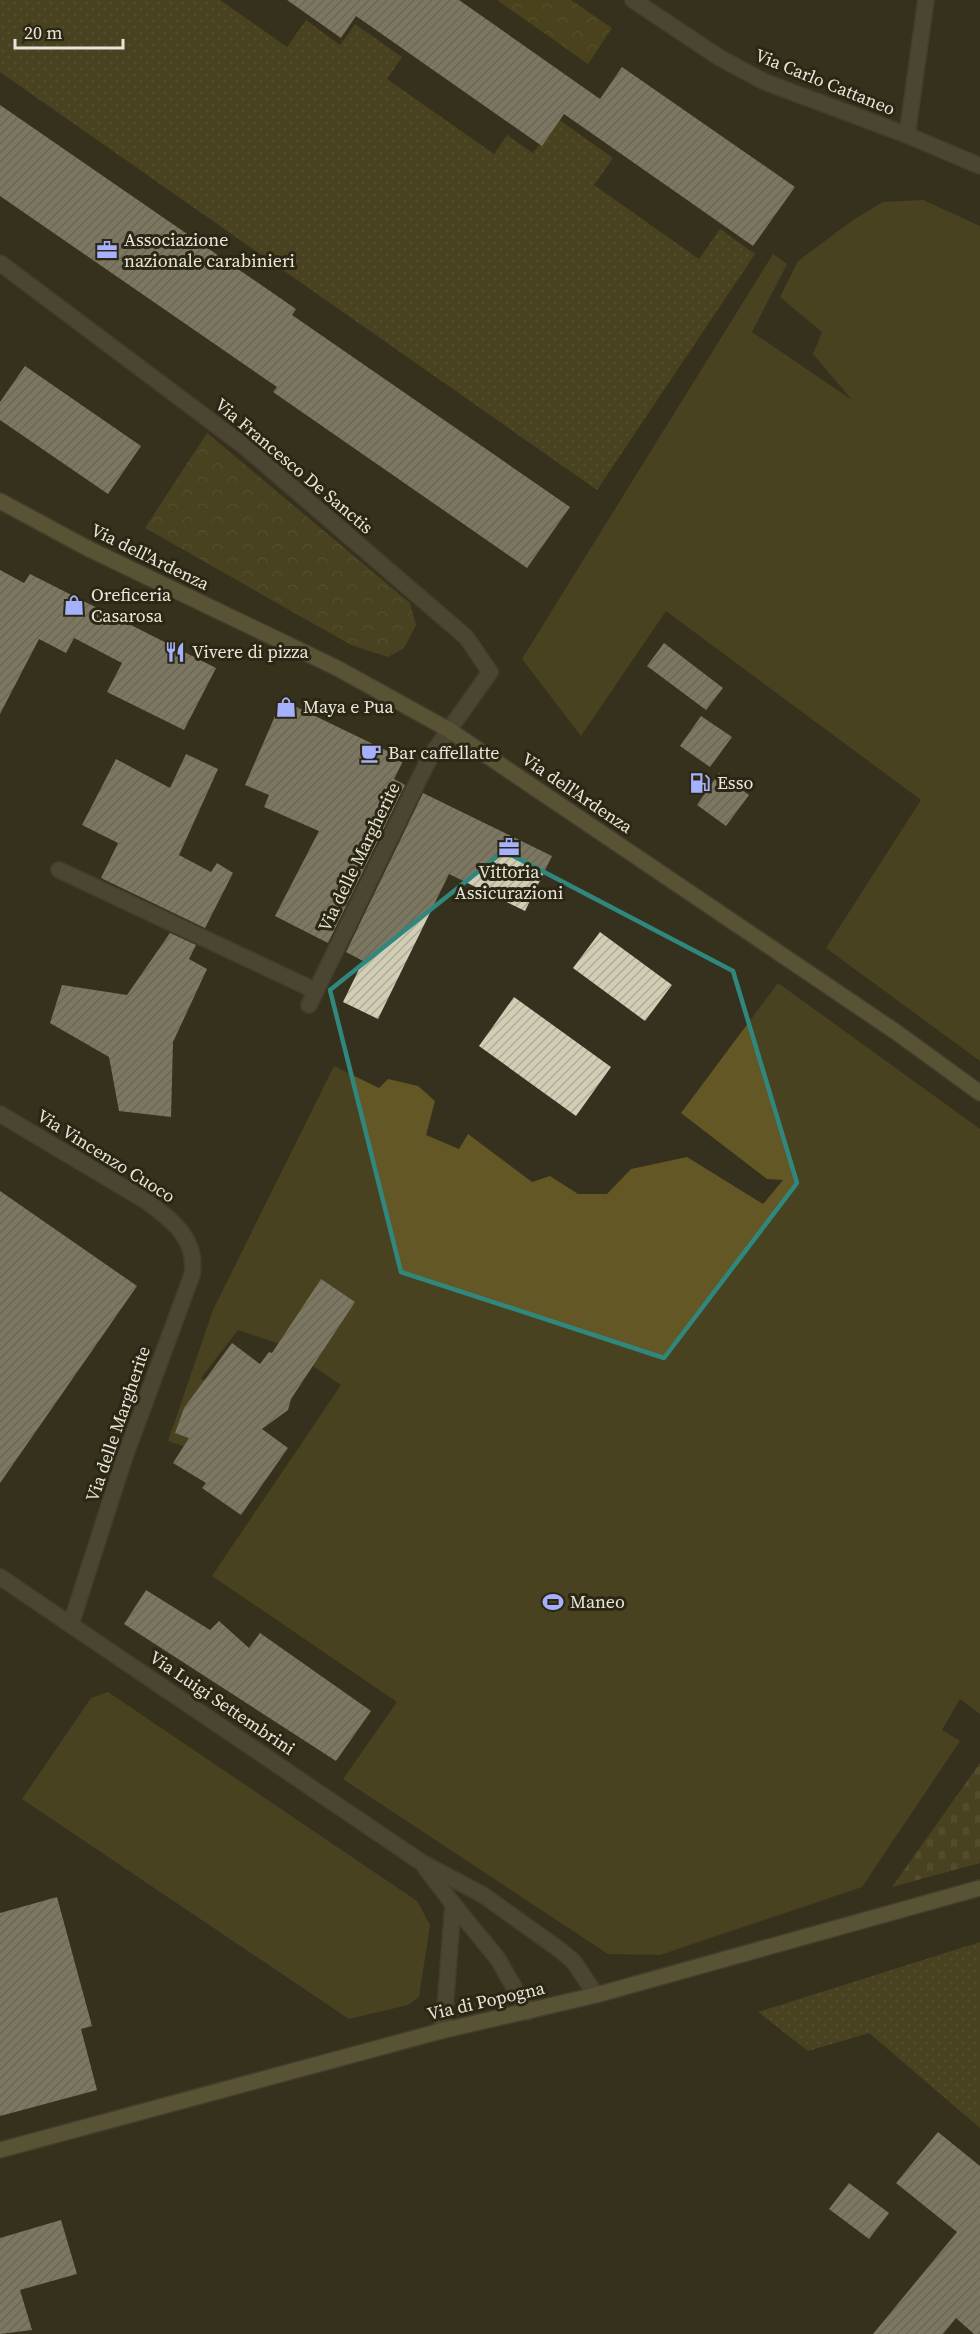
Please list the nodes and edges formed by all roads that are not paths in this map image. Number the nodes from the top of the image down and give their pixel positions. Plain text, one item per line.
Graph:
1 (633, 0) edge
2 (926, 0) edge
3 (907, 135) junction
4 (980, 166) edge
5 (0, 263) edge
6 (0, 501) edge
7 (449, 730) junction
8 (59, 870) dead end
9 (980, 1093) edge
10 (0, 1114) edge
11 (186, 1238) joint
12 (0, 1577) edge
13 (70, 1624) junction
14 (421, 1862) junction
15 (980, 1888) edge
16 (453, 1904) junction
17 (596, 1995) junction
18 (528, 2012) junction
19 (441, 2031) junction
20 (0, 2150) edge

1 - 3 street, Via Carlo Cattaneo
2 - 3 street
3 - 4 street, Via Carlo Cattaneo
5 - 7 street, Via Francesco De Sanctis
6 - 7 main road, Via dell'Ardenza
7 - 8 street, Via delle Margherite
7 - 9 main road, Via dell'Ardenza
10 - 11 street, Via Vincenzo Cuoco
11 - 13 street, Via delle Margherite
12 - 13 street, Via Luigi Settembrini
13 - 14 street, Via Luigi Settembrini
14 - 16 street, Via Luigi Settembrini
14 - 17 street, Via Luigi Settembrini
15 - 17 main road, Via di Popogna
16 - 18 street, Via Luigi Settembrini
16 - 19 street
17 - 18 main road, Via di Popogna
18 - 19 main road, Via di Popogna
19 - 20 main road, Via di Popogna

